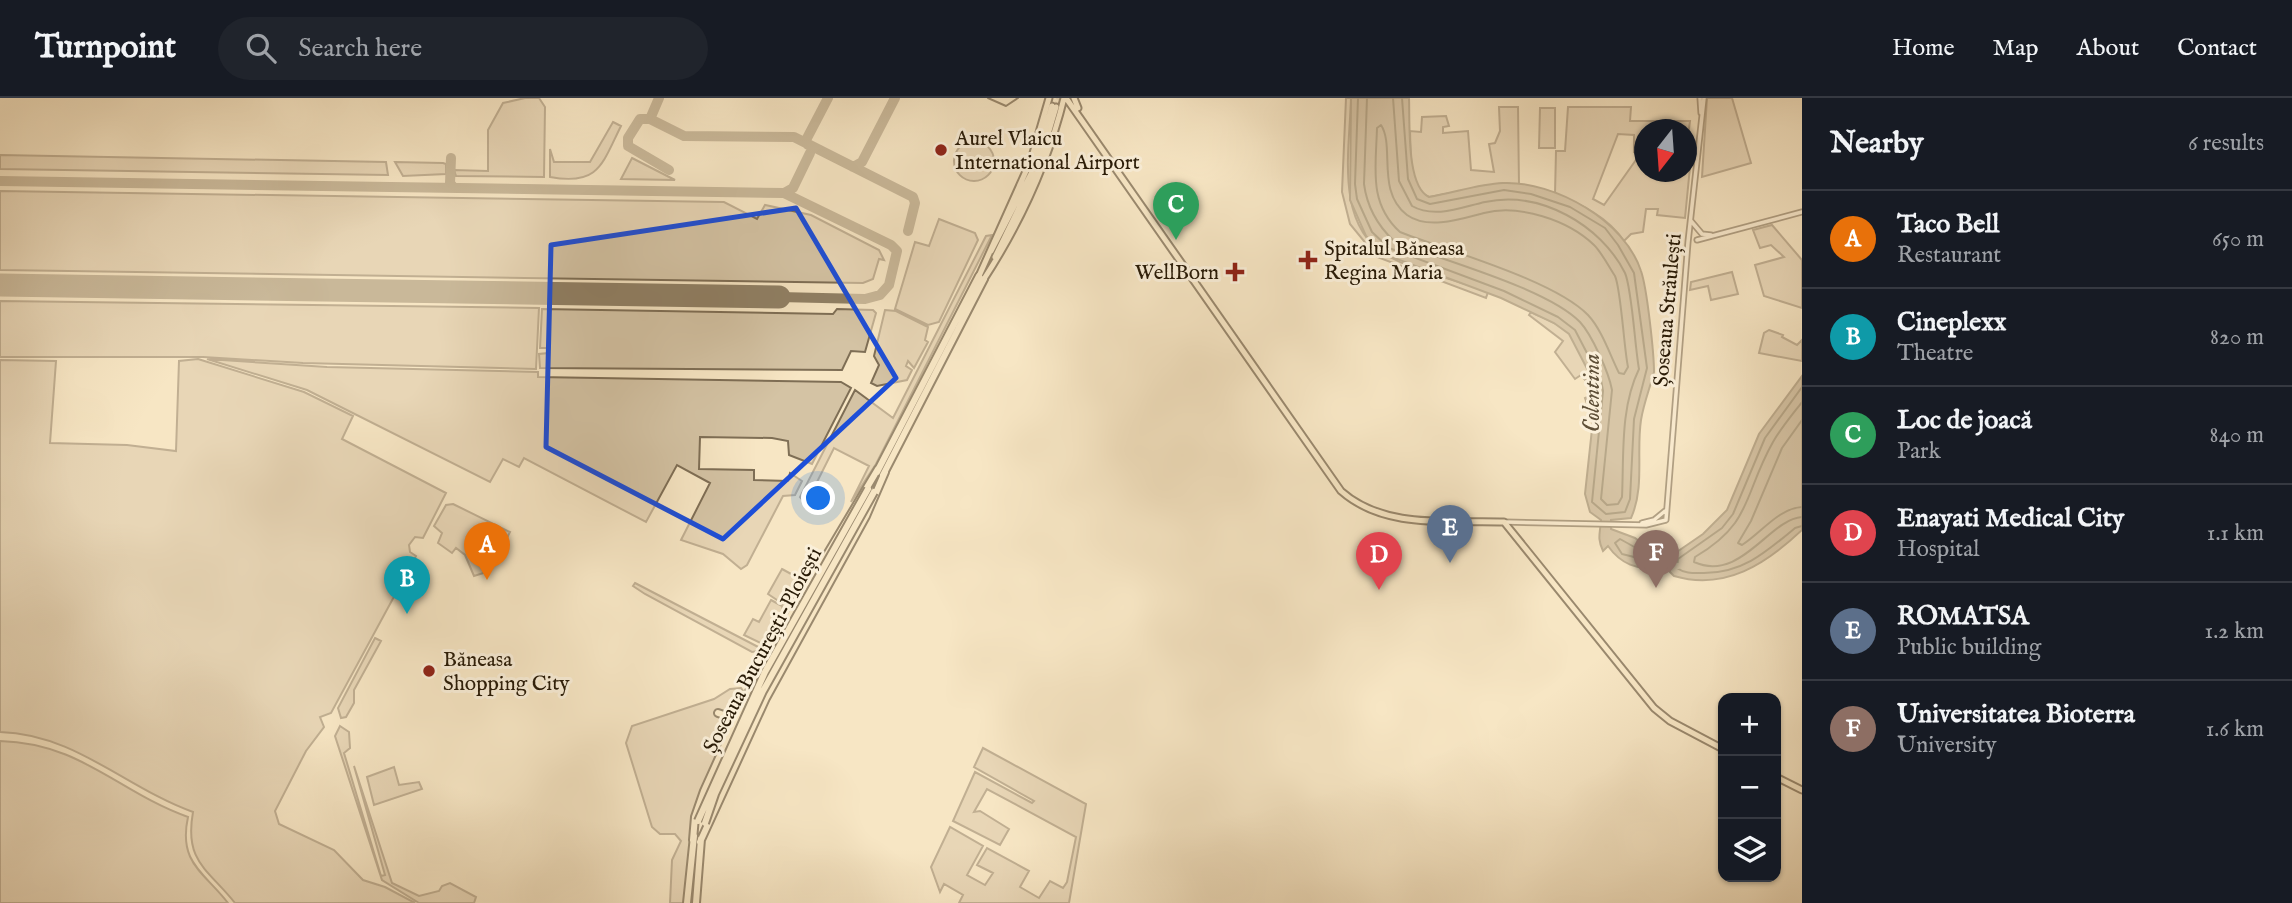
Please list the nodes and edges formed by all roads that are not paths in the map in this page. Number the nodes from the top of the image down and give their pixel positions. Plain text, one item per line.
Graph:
1 (1702, 98) edge
2 (1063, 102) edge
3 (1802, 212) edge
4 (1691, 220) junction
5 (1766, 221) junction
6 (1711, 235) junction
7 (1697, 240) junction
8 (1688, 242) junction
9 (981, 277) junction
10 (881, 470) junction
11 (1504, 522) junction
12 (764, 657) junction
13 (783, 670) junction
14 (755, 675) junction
15 (778, 680) junction
16 (718, 713) dead end
17 (735, 724) junction
18 (1718, 746) edge
19 (1781, 780) edge
20 (1802, 790) edge
21 (696, 841) junction
22 (687, 903) edge
23 (696, 903) edge

1 - 4 street, Șoseaua Străulești
2 - 9 main road, Șoseaua București-Ploiești
2 - 9 main road, Șoseaua București-Ploiești
2 - 11 main road
3 - 5 street
4 - 6 street
4 - 8 street, Șoseaua Străulești
5 - 6 street
5 - 7 street
6 - 7 street
7 - 8 street
8 - 11 street, Șoseaua Străulești
9 - 10 highway, Șoseaua București-Ploiești
10 - 12 highway
10 - 13 highway
10 - 21 highway, Șoseaua București-Ploiești, bridge
11 - 18 main road
12 - 13 highway
12 - 14 highway
13 - 15 highway
14 - 15 highway
14 - 17 highway
15 - 21 highway
16 - 17 highway
17 - 21 highway
19 - 20 main road
21 - 22 highway, Șoseaua București-Ploiești
21 - 23 highway, Șoseaua București-Ploiești

